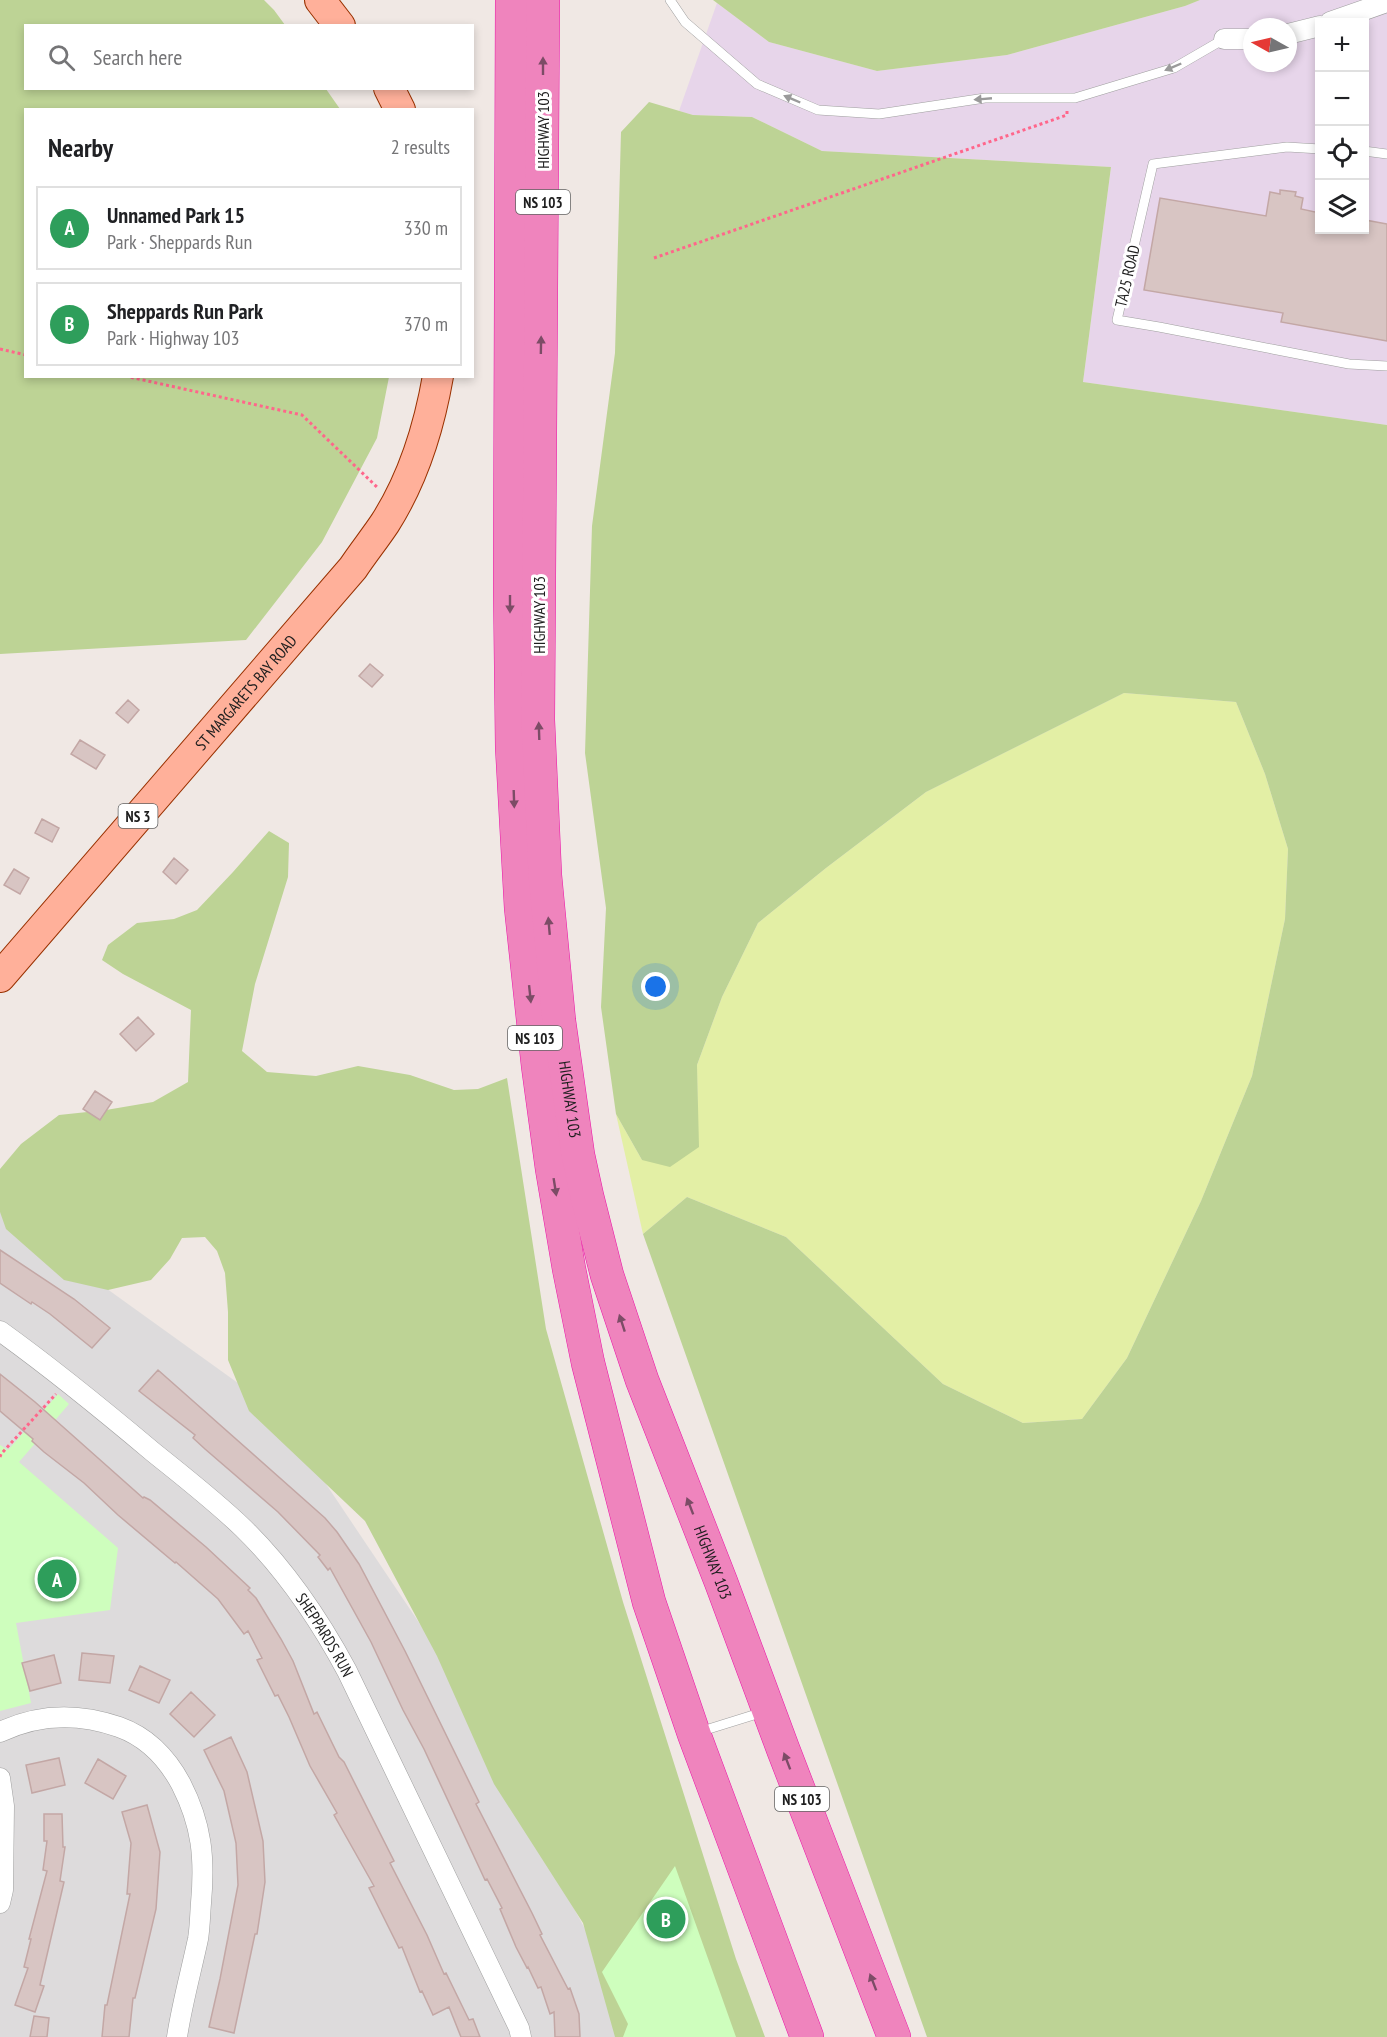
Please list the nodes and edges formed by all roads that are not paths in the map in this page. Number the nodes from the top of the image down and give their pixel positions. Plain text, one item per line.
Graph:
1 (320, 0) edge
2 (490, 0) edge
3 (512, 0) edge
4 (543, 0) edge
5 (670, 0) edge
6 (1387, 2) edge
7 (1362, 5) edge
8 (1338, 18) edge
9 (338, 24) edge
10 (1315, 27) edge
11 (1297, 32) edge
12 (1224, 39) joint
13 (1243, 39) edge
14 (390, 90) edge
15 (399, 108) edge
16 (1315, 149) edge
17 (1369, 152) edge
18 (1387, 154) edge
19 (1387, 366) edge
20 (438, 378) edge
21 (510, 559) junction
22 (0, 977) edge
23 (0, 1331) edge
24 (768, 1710) junction
25 (0, 1732) edge
26 (694, 1734) junction
27 (0, 1778) edge
28 (0, 1903) edge
29 (177, 2037) edge
30 (521, 2037) edge
31 (807, 2037) edge
32 (894, 2037) edge

1 - 9 main road
2 - 21 highway
3 - 21 highway, HIGHWAY 103 / NS 103
24 -> 4 highway, HIGHWAY 103 / NS 103
12 -> 5 lane
6 - 7 street
7 - 8 street
10 - 11 street
12 - 13 street
14 - 15 main road
16 - 19 lane, TA25 ROAD
17 - 18 lane
20 - 22 main road, ST MARGARETS BAY ROAD / NS 3
21 -> 26 highway, HIGHWAY 103 / NS 103
23 - 30 street, SHEPPARDS RUN
24 - 26 lane
32 -> 24 highway, HIGHWAY 103 / NS 103
25 - 29 street
26 - 31 highway, HIGHWAY 103 / NS 103
27 - 28 street

